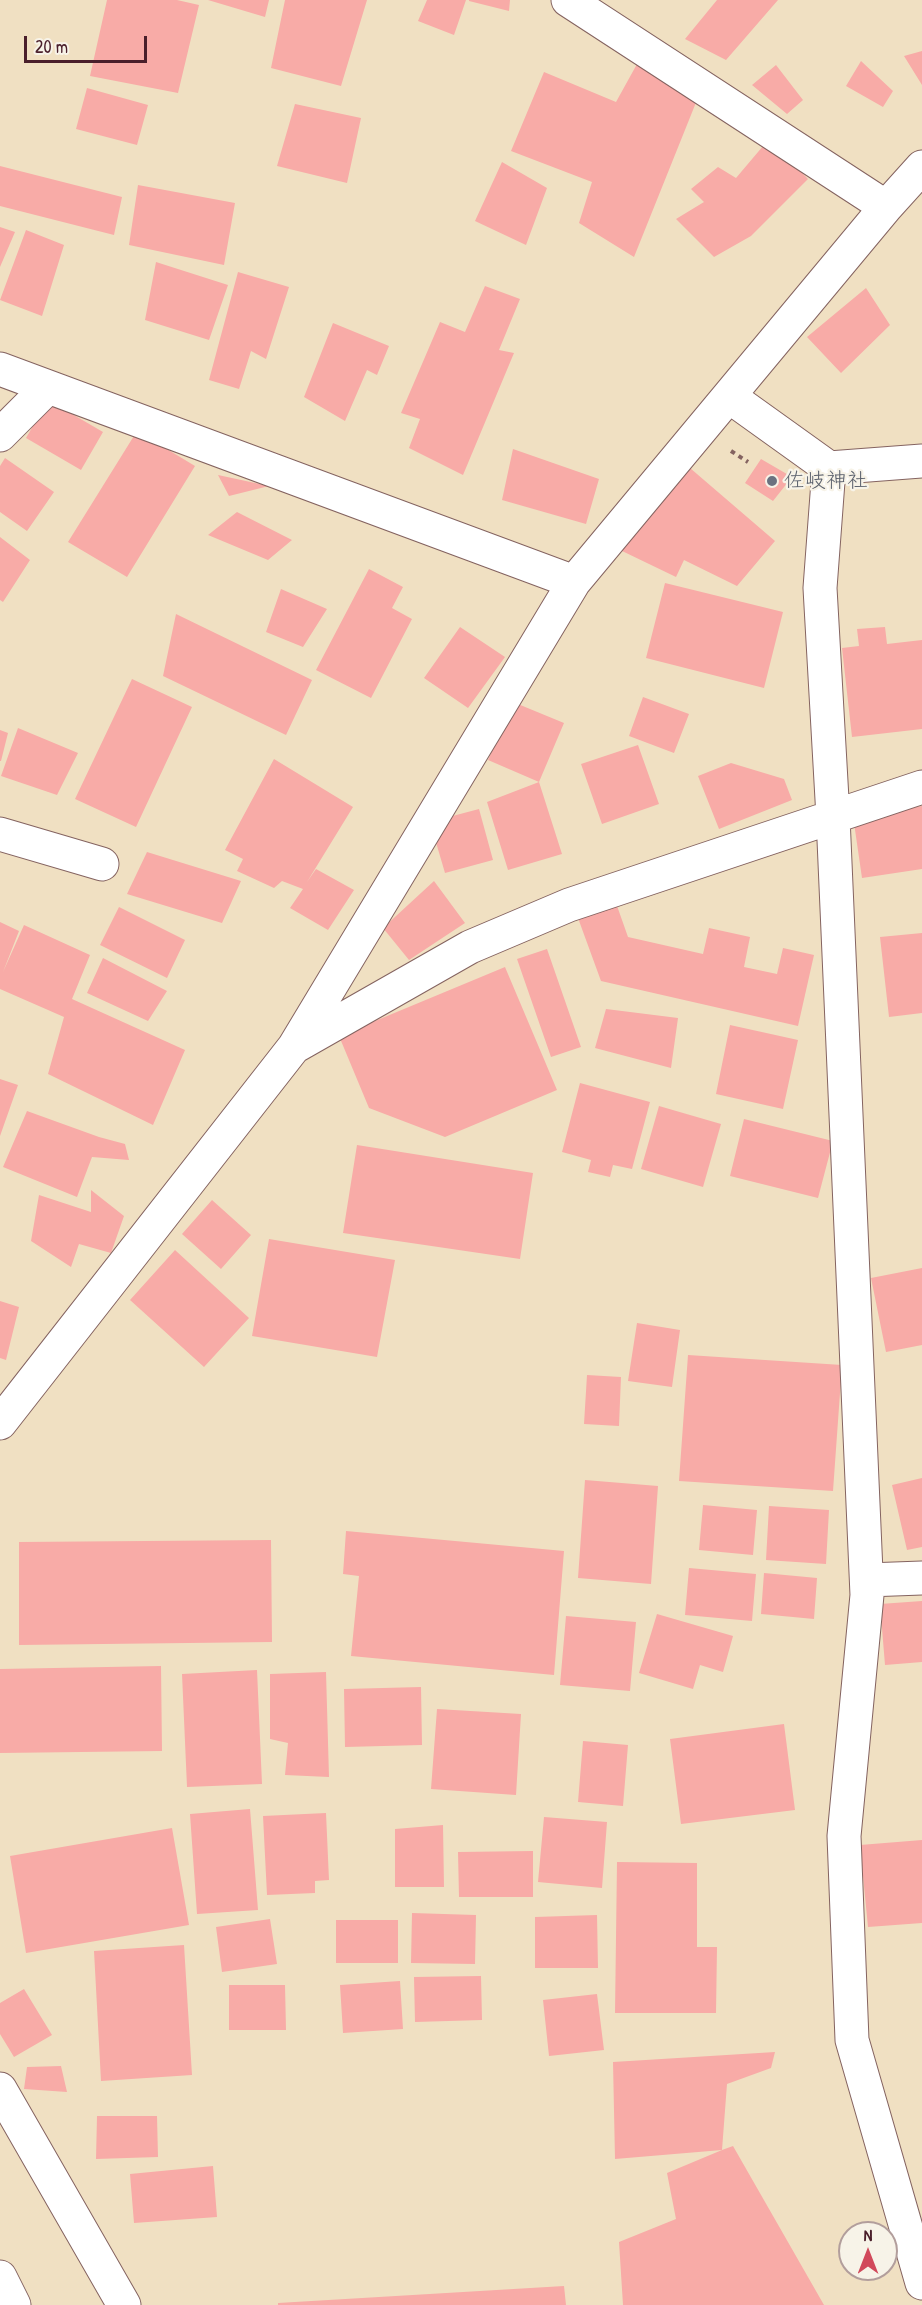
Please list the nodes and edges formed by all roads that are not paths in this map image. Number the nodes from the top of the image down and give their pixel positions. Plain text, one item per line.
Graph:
1 (568, 0) edge
2 (922, 167) edge
3 (886, 207) junction
4 (0, 369) edge
5 (48, 387) junction
6 (730, 397) junction
7 (0, 435) edge
8 (922, 461) edge
9 (829, 468) junction
10 (574, 582) junction
11 (922, 787) edge
12 (833, 817) junction
13 (0, 834) edge
14 (102, 864) dead end
15 (294, 1047) junction
16 (0, 1423) edge
17 (922, 1578) edge
18 (867, 1580) junction
19 (0, 2089) edge
20 (0, 2277) edge
21 (922, 2283) edge
22 (14, 2305) edge
23 (124, 2305) edge

1 - 3 main road
2 - 3 main road
3 - 6 main road
4 - 5 main road
5 - 7 main road
5 - 10 main road
6 - 9 main road
6 - 10 main road
8 - 9 main road
9 - 12 main road
10 - 15 main road
11 - 12 main road
12 - 15 main road
12 - 18 main road
13 - 14 main road
15 - 16 main road
17 - 18 main road
18 - 21 main road
19 - 23 main road
20 - 22 main road

